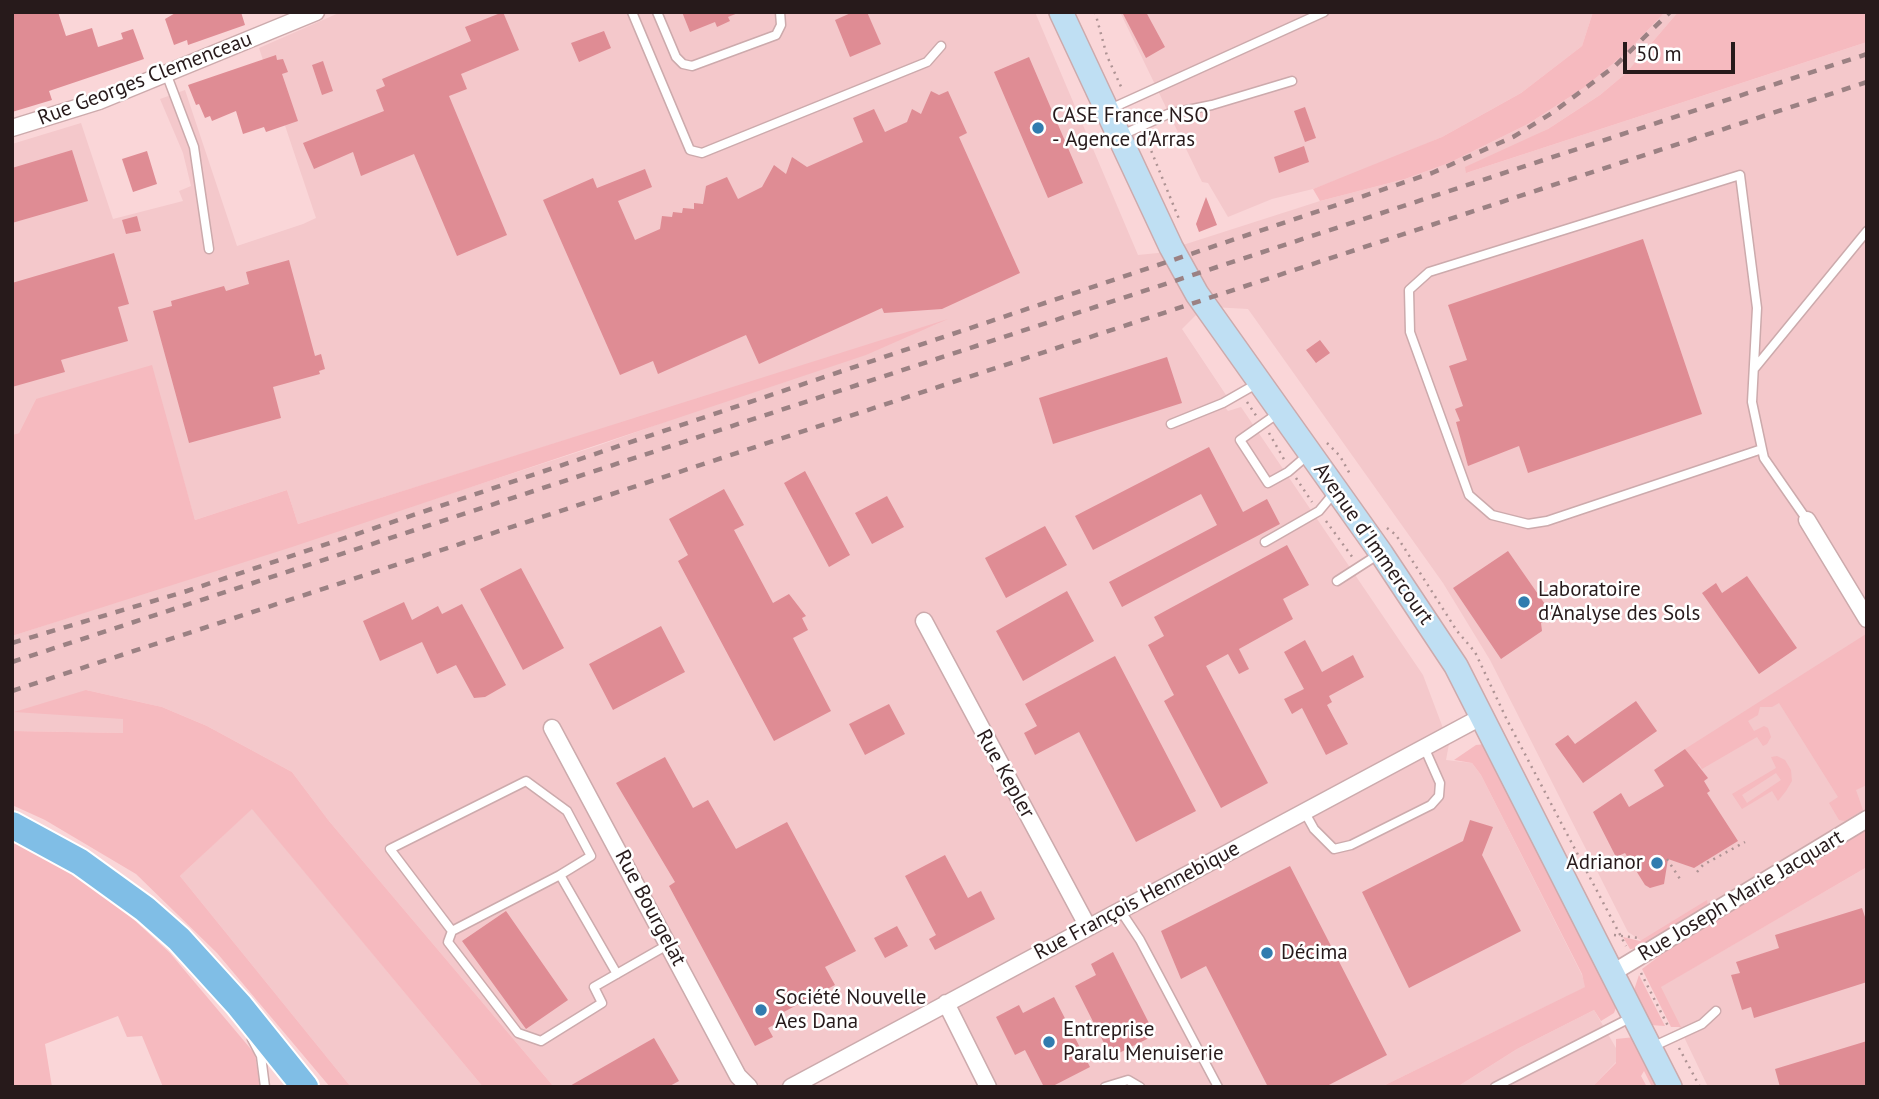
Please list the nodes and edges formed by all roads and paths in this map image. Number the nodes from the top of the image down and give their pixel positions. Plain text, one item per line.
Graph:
1 (316, 12) edge
2 (632, 12) edge
3 (657, 12) edge
4 (780, 12) edge
5 (1062, 12) edge
6 (1095, 12) edge
7 (1324, 12) edge
8 (942, 46) dead end
9 (166, 73) junction
10 (1292, 81) dead end
11 (1128, 101) junction
12 (1106, 111) junction
13 (1140, 127) junction
14 (12, 128) edge
15 (1119, 136) junction
16 (1180, 222) dead end
17 (1867, 231) edge
18 (209, 249) dead end
19 (1754, 369) junction
20 (1258, 383) junction
21 (1279, 412) junction
22 (1171, 424) dead end
23 (1316, 446) junction
24 (1762, 449) junction
25 (1343, 484) junction
26 (1807, 520) joint
27 (1380, 522) dead end
28 (1265, 542) dead end
29 (1381, 552) junction
30 (1337, 581) dead end
31 (1867, 619) edge
32 (924, 621) dead end
33 (1491, 710) junction
34 (552, 728) dead end
35 (1424, 747) junction
36 (1304, 811) junction
37 (1867, 818) edge
38 (12, 825) edge
39 (1745, 842) dead end
40 (1667, 859) dead end
41 (1697, 872) dead end
42 (560, 875) junction
43 (1682, 882) dead end
44 (1120, 910) junction
45 (1088, 927) junction
46 (452, 931) junction
47 (1620, 935) dead end
48 (669, 944) junction
49 (1624, 966) junction
50 (617, 974) junction
51 (946, 1003) junction
52 (1716, 1011) dead end
53 (1635, 1016) junction
54 (243, 1022) junction
55 (1674, 1037) junction
56 (1650, 1047) junction
57 (265, 1087) edge
58 (305, 1087) edge
59 (749, 1087) edge
60 (791, 1087) edge
61 (988, 1087) edge
62 (1105, 1087) edge
63 (1140, 1087) edge
64 (1219, 1087) edge
65 (1496, 1087) edge
66 (1670, 1087) edge
67 (1700, 1087) edge

1 - 9 street, Rue Georges Clemenceau
2 - 8 lane
3 - 4 lane
5 - 12 main road, Avenue d'Immercourt
6 - 11 path
7 - 11 lane
9 - 14 street, Rue Georges Clemenceau
9 - 18 lane
10 - 13 lane
11 - 12 lane
12 - 15 main road, Avenue d'Immercourt
13 - 15 lane
13 - 16 path
15 - 20 main road, Avenue d'Immercourt
17 - 19 lane
19 - 24 lane
19 - 24 lane
20 - 21 main road, Avenue d'Immercourt
20 - 22 lane
21 - 23 main road, Avenue d'Immercourt
21 - 23 lane
23 - 25 main road, Avenue d'Immercourt
23 - 25 path
24 - 26 lane
25 - 28 lane
25 - 29 main road, Avenue d'Immercourt
26 - 31 street
27 - 33 path
29 - 30 lane
29 - 33 main road, Avenue d'Immercourt
32 - 45 street, Rue Kepler
33 - 35 street, Rue François Hennebique
33 - 47 path
33 - 49 main road, Avenue d'Immercourt
34 - 48 street, Rue Bourgelat
35 - 36 street, Rue François Hennebique
35 - 36 lane
36 - 44 street, Rue François Hennebique
37 - 49 street, Rue Joseph Marie Jacquart
38 - 54 main road
39 - 41 path
40 - 43 path
42 - 46 lane
42 - 46 lane
42 - 50 lane
44 - 45 street, Rue François Hennebique
44 - 64 lane
45 - 51 street, Rue François Hennebique
46 - 50 lane
48 - 50 lane
48 - 59 street, Rue Bourgelat
49 - 53 main road, Avenue d'Immercourt
49 - 55 path
51 - 60 street, Rue François Hennebique
51 - 61 street
52 - 55 lane
53 - 56 main road, Avenue d'Immercourt
53 - 65 lane
54 - 57 lane
54 - 58 main road
55 - 56 lane
55 - 67 path
56 - 66 main road, Avenue d'Immercourt
62 - 63 lane

